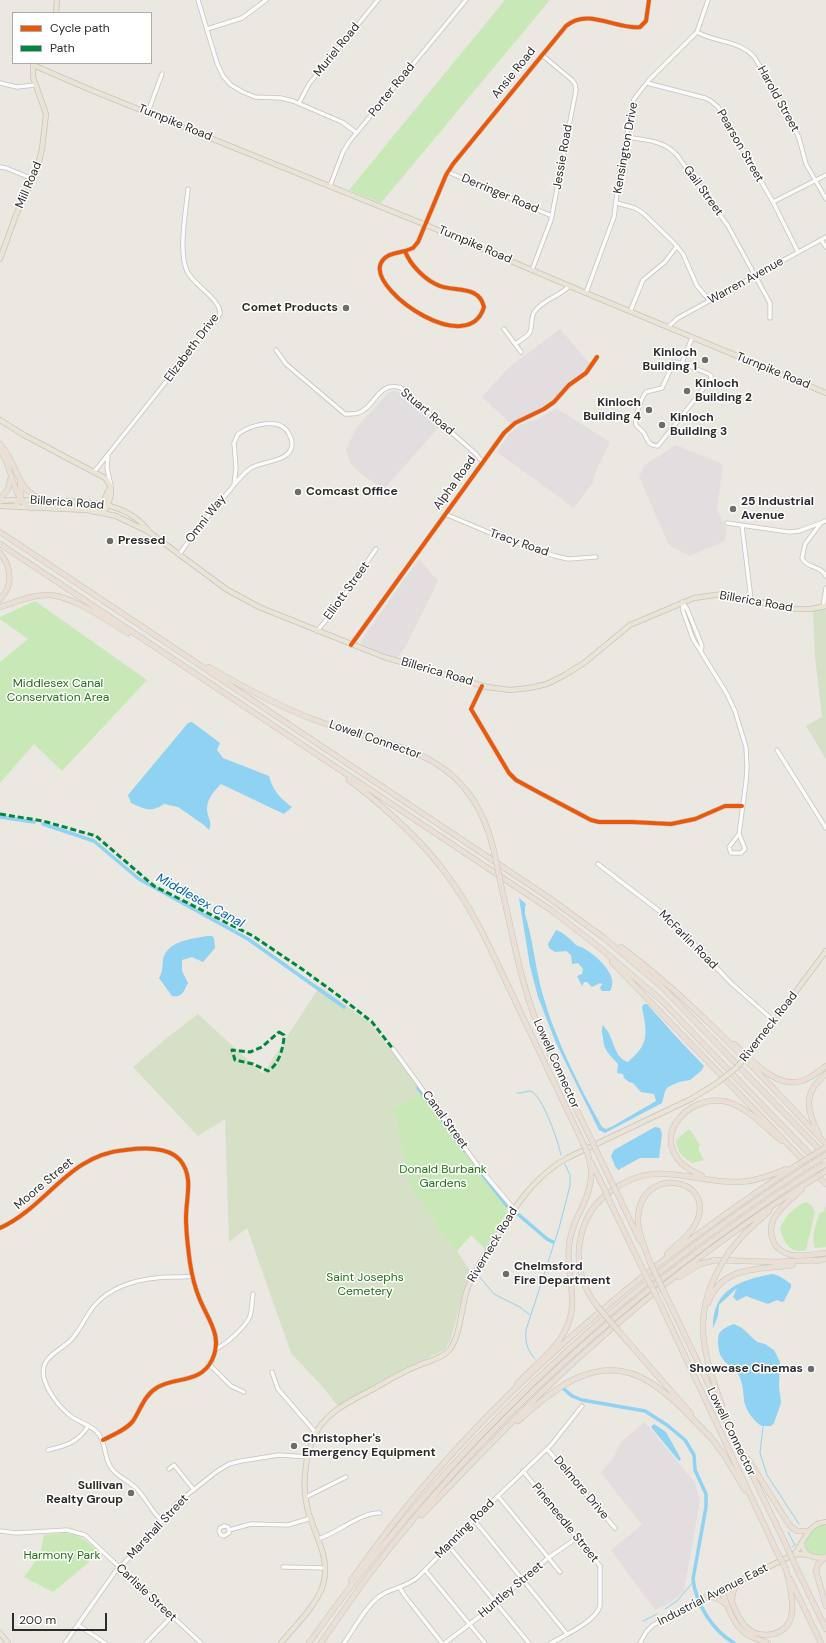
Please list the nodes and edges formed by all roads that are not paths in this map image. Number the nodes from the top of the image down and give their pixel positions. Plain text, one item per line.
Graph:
1 (57, 0) edge
2 (198, 0) edge
3 (266, 0) edge
4 (378, 0) edge
5 (466, 0) edge
6 (649, 0) edge
7 (708, 0) edge
8 (56, 12) edge
9 (207, 29) junction
10 (697, 32) junction
11 (542, 55) junction
12 (33, 64) edge
13 (162, 74) dead end
14 (0, 83) edge
15 (647, 84) junction
16 (35, 85) junction
17 (299, 103) junction
18 (148, 112) junction
19 (357, 133) junction
20 (626, 137) junction
21 (0, 167) edge
22 (448, 172) junction
23 (826, 175) edge
24 (33, 179) junction
25 (815, 180) junction
26 (330, 186) junction
27 (188, 189) dead end
28 (826, 199) edge
29 (773, 202) junction
30 (617, 203) junction
31 (552, 216) junction
32 (426, 225) junction
33 (826, 237) edge
34 (821, 240) junction
35 (677, 246) junction
36 (826, 247) edge
37 (405, 251) junction
38 (798, 252) junction
39 (0, 259) edge
40 (532, 270) junction
41 (756, 276) junction
42 (569, 286) junction
43 (586, 293) junction
44 (710, 301) junction
45 (630, 312) junction
46 (770, 318) dead end
47 (668, 327) junction
48 (504, 329) dead end
49 (692, 338) junction
50 (515, 344) junction
51 (276, 350) dead end
52 (521, 352) dead end
53 (597, 358) dead end
54 (682, 363) junction
55 (826, 393) edge
56 (0, 420) edge
57 (0, 444) edge
58 (0, 450) edge
59 (109, 453) junction
60 (483, 463) junction
61 (11, 472) junction
62 (94, 472) junction
63 (18, 476) junction
64 (234, 484) junction
65 (110, 487) junction
66 (0, 500) edge
67 (20, 500) junction
68 (46, 501) junction
69 (105, 504) junction
70 (0, 506) edge
71 (12, 506) junction
72 (31, 508) junction
73 (101, 512) junction
74 (445, 514) junction
75 (824, 522) edge
76 (727, 523) dead end
77 (742, 526) junction
78 (0, 532) edge
79 (149, 532) junction
80 (0, 544) edge
81 (376, 549) dead end
82 (0, 552) edge
83 (179, 555) junction
84 (596, 557) dead end
85 (826, 576) edge
86 (826, 588) edge
87 (0, 599) edge
88 (751, 599) junction
89 (682, 602) junction
90 (824, 606) edge
91 (0, 607) edge
92 (317, 631) junction
93 (167, 643) junction
94 (351, 645) junction
95 (164, 653) junction
96 (482, 686) junction
97 (777, 750) dead end
98 (317, 755) junction
99 (742, 806) junction
100 (826, 828) edge
101 (739, 834) junction
102 (598, 864) dead end
103 (586, 924) junction
104 (600, 948) junction
105 (826, 951) edge
106 (700, 1015) junction
107 (774, 1021) junction
108 (393, 1049) dead end
109 (826, 1066) edge
110 (826, 1074) edge
111 (826, 1145) edge
112 (588, 1154) junction
113 (826, 1156) edge
114 (802, 1158) junction
115 (826, 1164) edge
116 (797, 1165) junction
117 (826, 1171) edge
118 (714, 1179) junction
119 (812, 1180) junction
120 (826, 1184) edge
121 (794, 1191) junction
122 (514, 1209) junction
123 (0, 1228) edge
124 (826, 1253) edge
125 (826, 1259) edge
126 (649, 1260) junction
127 (818, 1260) junction
128 (193, 1276) junction
129 (638, 1280) junction
130 (253, 1294) dead end
131 (639, 1306) junction
132 (703, 1319) junction
133 (216, 1349) junction
134 (209, 1364) junction
135 (272, 1372) dead end
136 (244, 1392) dead end
137 (582, 1406) dead end
138 (487, 1418) junction
139 (728, 1425) junction
140 (88, 1426) junction
141 (316, 1433) junction
142 (500, 1435) junction
143 (710, 1437) junction
144 (103, 1440) junction
145 (736, 1442) junction
146 (547, 1448) junction
147 (48, 1450) dead end
148 (308, 1457) junction
149 (169, 1469) dead end
150 (523, 1471) junction
151 (346, 1477) dead end
152 (194, 1490) junction
153 (498, 1496) junction
154 (306, 1497) junction
155 (380, 1512) dead end
156 (311, 1518) junction
157 (474, 1520) junction
158 (762, 1520) junction
159 (162, 1521) junction
160 (826, 1522) edge
161 (615, 1528) dead end
162 (230, 1530) dead end
163 (0, 1531) edge
164 (809, 1531) junction
165 (577, 1538) junction
166 (318, 1539) junction
167 (802, 1541) junction
168 (448, 1545) junction
169 (392, 1546) junction
170 (793, 1555) junction
171 (808, 1555) junction
172 (826, 1557) edge
173 (548, 1558) junction
174 (283, 1567) dead end
175 (119, 1568) junction
176 (325, 1568) junction
177 (786, 1569) junction
178 (425, 1570) junction
179 (560, 1572) dead end
180 (522, 1579) junction
181 (740, 1580) junction
182 (400, 1588) junction
183 (723, 1588) junction
184 (704, 1598) junction
185 (732, 1600) junction
186 (496, 1602) junction
187 (728, 1605) junction
188 (826, 1606) edge
189 (172, 1616) junction
190 (78, 1625) junction
191 (470, 1625) junction
192 (320, 1628) junction
193 (826, 1629) edge
194 (0, 1633) edge
195 (566, 1634) junction
196 (8, 1643) edge
197 (66, 1643) edge
198 (105, 1643) edge
199 (146, 1643) edge
200 (201, 1643) edge
201 (281, 1643) edge
202 (309, 1643) edge
203 (321, 1643) edge
204 (344, 1643) edge
205 (442, 1643) edge
206 (445, 1643) edge
207 (485, 1643) edge
208 (529, 1643) edge
209 (551, 1643) edge
210 (640, 1643) edge
211 (768, 1643) edge
212 (821, 1643) edge

1 - 8 main road
2 - 9 street
3 - 9 street
4 - 17 street, Muriel Road
5 - 19 street, Porter Road
6 - 11 street, Ansie Road
7 - 10 street, Kensington Drive
9 - 17 street
10 - 15 street, Kensington Drive
10 - 25 street, Harold Street
11 - 22 street, Ansie Road
11 - 31 street, Jessie Road
12 - 16 main road, Mill Road
12 - 18 main road, Turnpike Road
13 - 18 street
14 - 16 street
15 - 20 street, Kensington Drive
15 - 29 street, Pearson Street
16 - 24 main road, Mill Road
17 - 19 street
18 - 26 main road, Turnpike Road
19 - 26 street, Porter Road
20 - 30 street, Kensington Drive
20 - 41 street, Gail Street
21 - 24 street
22 - 31 street, Derringer Road
22 - 32 street, Ansie Road
23 - 25 street
24 - 39 main road, Mill Road
25 - 28 street, Harold Street
25 - 29 street
26 - 32 main road, Turnpike Road
27 - 59 street, Elizabeth Drive
29 - 38 street, Pearson Street
30 - 35 street
30 - 43 street, Kensington Drive
31 - 40 street, Jessie Road
32 - 37 street, Ansie Road
32 - 40 main road, Turnpike Road
33 - 34 street, Warren Avenue
34 - 36 street
34 - 38 street, Warren Avenue
35 - 44 street
35 - 45 street
37 - 37 street
38 - 41 street, Warren Avenue
40 - 42 main road, Turnpike Road
41 - 44 street, Warren Avenue
41 - 46 street, Gail Street
42 - 43 main road, Turnpike Road
42 - 50 street
43 - 45 main road, Turnpike Road
44 - 47 street, Warren Avenue
45 - 47 main road, Turnpike Road
47 - 49 main road, Turnpike Road
48 - 50 street
49 - 54 street
49 - 55 main road, Turnpike Road
50 - 52 street
51 - 60 street, Stuart Road
53 - 60 street, Alpha Road
54 - 54 street
56 - 62 main road
57 - 63 highway
58 - 61 highway
59 - 62 street, Elizabeth Drive
59 - 65 street
60 - 74 street, Alpha Road
61 - 66 highway
61 - 67 highway
62 - 65 main road
63 - 67 highway
63 - 68 highway
64 - 64 street, Omni Way
64 - 83 street, Omni Way
65 - 69 main road
66 - 67 main road, Billerica Road
67 - 68 main road, Billerica Road
67 - 71 highway
67 - 72 highway
68 - 69 main road, Billerica Road
69 - 73 main road
69 - 79 main road, Billerica Road
70 - 71 main road, Billerica Road
71 - 72 main road, Billerica Road
72 - 73 main road, Billerica Road
73 - 79 main road, Billerica Road
74 - 84 street, Tracy Road
74 - 94 street, Alpha Road
75 - 77 street
75 - 85 street
76 - 77 street
77 - 88 street
78 - 93 highway
79 - 83 main road, Billerica Road
80 - 95 highway
81 - 92 street, Elliott Street
82 - 87 highway
83 - 92 main road, Billerica Road
86 - 90 street
88 - 89 main road, Billerica Road
88 - 90 main road, Billerica Road
89 - 96 main road, Billerica Road
89 - 99 street
91 - 95 highway
92 - 94 main road, Billerica Road
93 - 103 highway
93 - 126 highway, Lowell Connector, bridge
94 - 96 main road, Billerica Road
95 - 98 highway
96 - 99 street
97 - 100 street
98 - 104 highway
98 - 112 highway, bridge
99 - 101 street
101 - 101 street
102 - 107 street, McFarlin Road
103 - 106 highway
103 - 113 highway
104 - 114 highway
104 - 117 highway
105 - 107 main road, Riverneck Road
106 - 109 highway
106 - 111 highway
107 - 122 main road, Riverneck Road, bridge
108 - 122 street, Canal Street
110 - 111 highway
111 - 116 highway, bridge
112 - 138 highway
112 - 158 highway, Lowell Connector, bridge
113 - 192 highway, bridge
114 - 118 highway
114 - 120 highway
115 - 169 highway, bridge
116 - 118 highway
116 - 129 highway
117 - 119 highway, bridge
118 - 143 highway, bridge
119 - 121 highway
119 - 124 highway
121 - 131 highway
121 - 132 highway, bridge
122 - 141 main road, Riverneck Road
123 - 128 street, Moore Street
125 - 127 highway
126 - 129 highway
126 - 139 highway, Lowell Connector, bridge
127 - 131 highway
127 - 132 highway
128 - 133 street, Moore Street
128 - 140 street
129 - 138 highway
130 - 133 street
131 - 142 highway
132 - 139 highway
133 - 134 street
134 - 136 street
134 - 144 street
135 - 141 street
137 - 146 street, Manning Road
138 - 192 highway
139 - 145 highway, Lowell Connector
140 - 144 street
140 - 147 street
141 - 148 main road, Riverneck Road
142 - 143 highway
142 - 169 highway
143 - 158 highway
144 - 159 street
145 - 164 highway
145 - 193 highway, Lowell Connector, bridge
146 - 150 street, Manning Road
146 - 161 street, Delmore Drive
148 - 152 street, Marshall Street
148 - 154 main road, Riverneck Road
149 - 152 street
150 - 153 street, Manning Road
150 - 165 street, Pineneedle Street
151 - 154 street
152 - 159 street, Marshall Street
153 - 157 street, Manning Road
153 - 173 street
154 - 156 main road, Riverneck Road
155 - 166 street
156 - 162 street
156 - 166 main road, Riverneck Road
157 - 168 street, Manning Road
157 - 180 street
158 - 177 highway, Lowell Connector, bridge
159 - 175 street, Marshall Street
160 - 164 main road
163 - 175 street, Carlisle Street
164 - 167 main road
165 - 173 street, Huntley Street
165 - 195 street, Pineneedle Street
166 - 176 main road, Riverneck Road
167 - 170 main road
167 - 171 main road
168 - 178 street, Manning Road
168 - 186 street
169 - 203 highway
170 - 171 main road, Industrial Avenue East
170 - 181 main road, Industrial Avenue East
171 - 172 main road, Industrial Avenue East
172 - 188 highway
173 - 179 street
173 - 180 street, Huntley Street
174 - 176 street
175 - 189 street, Carlisle Street
175 - 190 street, Marshall Street
176 - 201 main road, Riverneck Road
177 - 185 highway
177 - 212 highway, Lowell Connector
178 - 182 street, Manning Road
178 - 191 street
180 - 186 street, Huntley Street
180 - 195 street
181 - 183 main road, Industrial Avenue East
181 - 185 highway
182 - 204 street, Manning Road
182 - 205 street
183 - 184 street, Industrial Avenue East
183 - 185 highway
183 - 187 highway
184 - 187 highway
184 - 210 street, Industrial Avenue East
186 - 191 street, Huntley Street
186 - 208 street
187 - 211 highway
189 - 199 street
189 - 200 street, Carlisle Street
190 - 197 street, Marshall Street
190 - 198 street
191 - 206 street, Huntley Street
191 - 207 street
192 - 202 highway
194 - 196 main road
195 - 209 street

